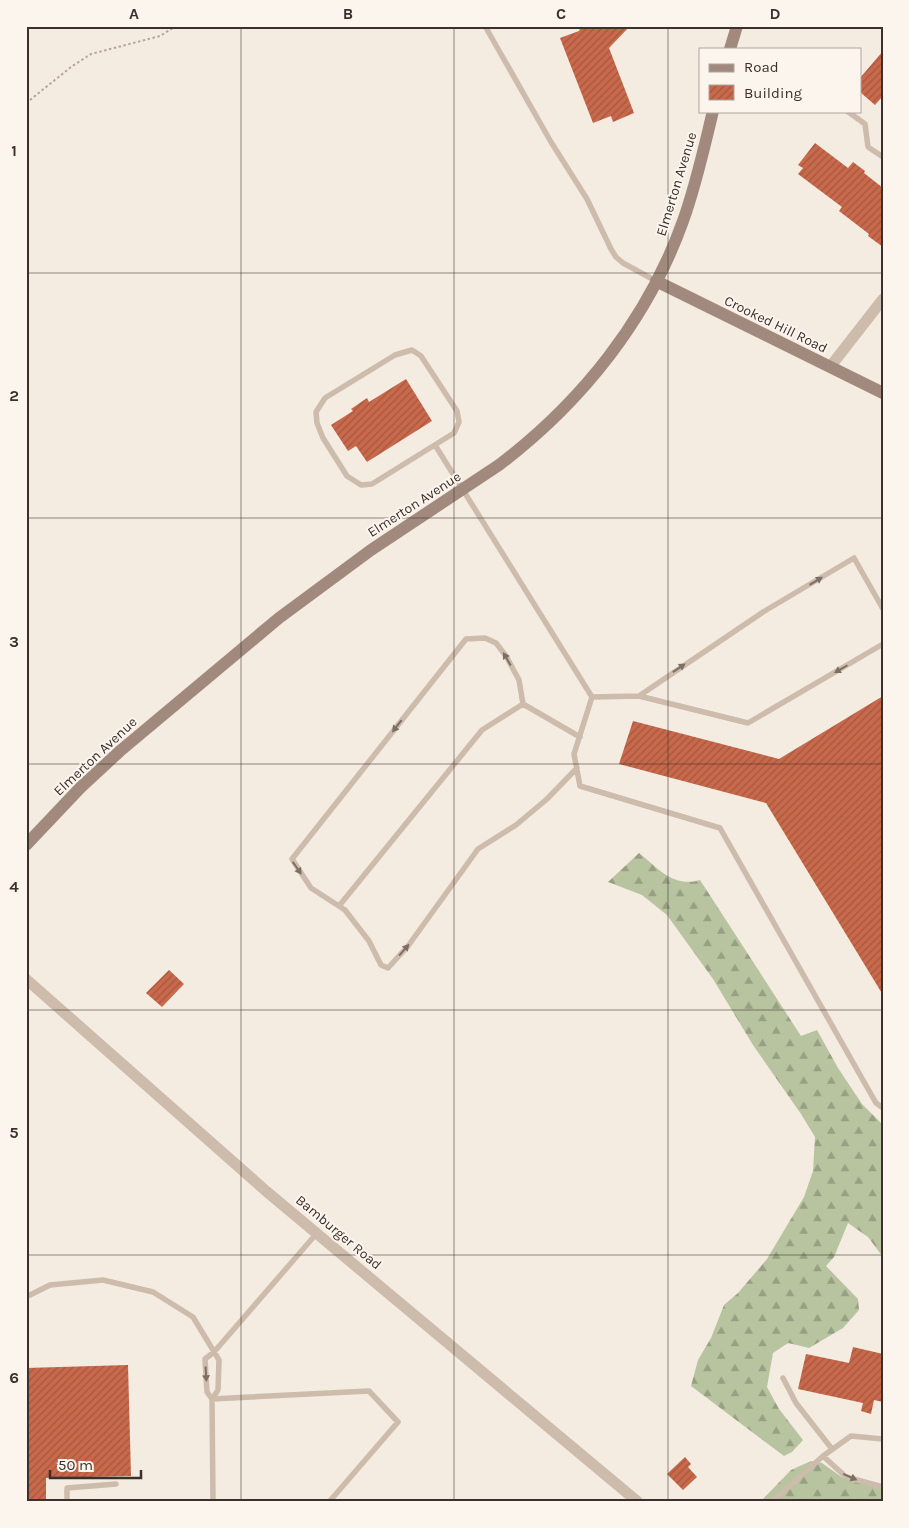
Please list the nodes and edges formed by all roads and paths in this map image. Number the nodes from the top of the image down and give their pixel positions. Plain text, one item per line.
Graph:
1 (176, 26) edge
2 (485, 26) edge
3 (737, 26) edge
4 (730, 48) edge
5 (30, 100) dead end
6 (713, 112) edge
7 (848, 112) edge
8 (883, 157) edge
9 (656, 281) junction
10 (883, 299) edge
11 (830, 367) junction
12 (883, 393) edge
13 (435, 445) junction
14 (463, 489) junction
15 (883, 609) edge
16 (883, 644) edge
17 (639, 696) junction
18 (592, 697) junction
19 (523, 704) junction
20 (580, 737) junction
21 (577, 768) junction
22 (26, 845) edge
23 (339, 906) junction
24 (26, 979) edge
25 (883, 1108) edge
26 (316, 1233) junction
27 (26, 1298) edge
28 (214, 1352) junction
29 (782, 1378) dead end
30 (212, 1398) junction
31 (883, 1439) edge
32 (832, 1449) junction
33 (823, 1456) junction
34 (116, 1484) dead end
35 (883, 1487) edge
36 (67, 1502) edge
37 (214, 1502) edge
38 (329, 1502) edge
39 (638, 1502) edge
40 (772, 1502) edge

1 - 5 path
2 - 9 lane
3 - 4 main road
6 - 9 main road, Elmerton Avenue
7 - 8 lane
9 - 11 main road, Crooked Hill Road
9 - 14 main road, Elmerton Avenue
10 - 11 street
11 - 12 main road, Crooked Hill Road
13 - 13 lane
13 - 14 lane
14 - 18 lane
14 - 22 main road, Elmerton Avenue
17 -> 15 lane
16 -> 17 lane
17 - 18 lane
18 - 20 lane
19 - 20 lane
19 - 23 lane
19 -> 23 lane
20 - 21 lane
23 -> 21 lane
21 - 25 lane
24 - 26 street, Bamburger Road
26 - 28 lane
26 - 39 street, Bamburger Road
27 - 28 lane
28 - 30 lane
28 -> 30 lane
29 - 32 lane
30 - 37 lane
30 - 38 lane
31 - 32 lane
32 - 33 lane
33 -> 35 lane
33 - 40 lane
34 - 36 lane

